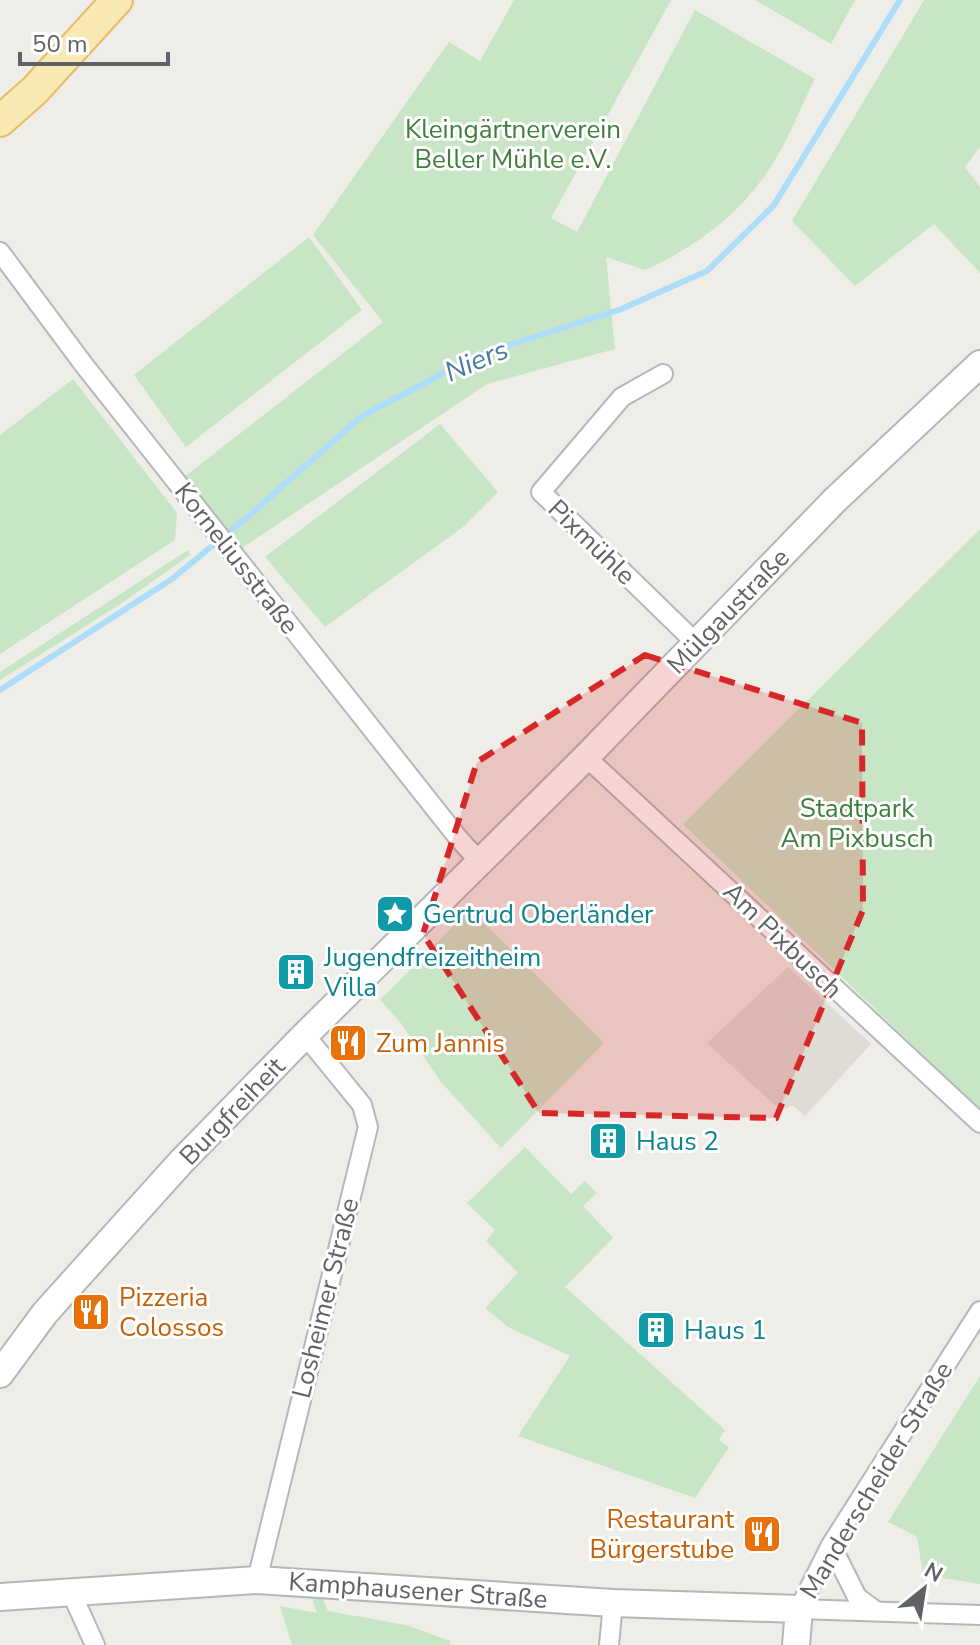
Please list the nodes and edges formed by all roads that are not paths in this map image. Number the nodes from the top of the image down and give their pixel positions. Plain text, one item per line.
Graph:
1 (117, 0) edge
2 (0, 121) edge
3 (0, 252) edge
4 (980, 364) edge
5 (663, 374) dead end
6 (697, 644) junction
7 (586, 757) junction
8 (479, 861) junction
9 (305, 1035) junction
10 (980, 1123) edge
11 (980, 1311) edge
12 (0, 1374) edge
13 (831, 1545) junction
14 (257, 1580) junction
15 (71, 1592) junction
16 (0, 1597) edge
17 (613, 1603) junction
18 (799, 1609) junction
19 (876, 1611) junction
20 (980, 1615) edge
21 (95, 1645) edge
22 (609, 1645) edge
23 (796, 1645) edge

1 - 2 main road
3 - 8 street, Korneliusstraße
4 - 6 street, Mülgaustraße
5 - 6 street, Pixmühle
6 - 7 street, Mülgaustraße
7 - 8 street, Mülgaustraße
7 - 10 street, Am Pixbusch
8 - 9 street, Burgfreiheit
9 - 12 street, Burgfreiheit
9 - 14 street, Losheimer Straße
11 - 13 street, Manderscheider Straße
13 - 18 street, Manderscheider Straße
13 - 19 street
14 - 15 street, Kamphausener Straße
14 - 17 street, Kamphausener Straße
15 - 16 street, Kamphausener Straße
15 - 21 street
17 - 18 street, Kamphausener Straße
17 - 22 street
18 - 19 street
18 - 23 street
19 - 20 street

